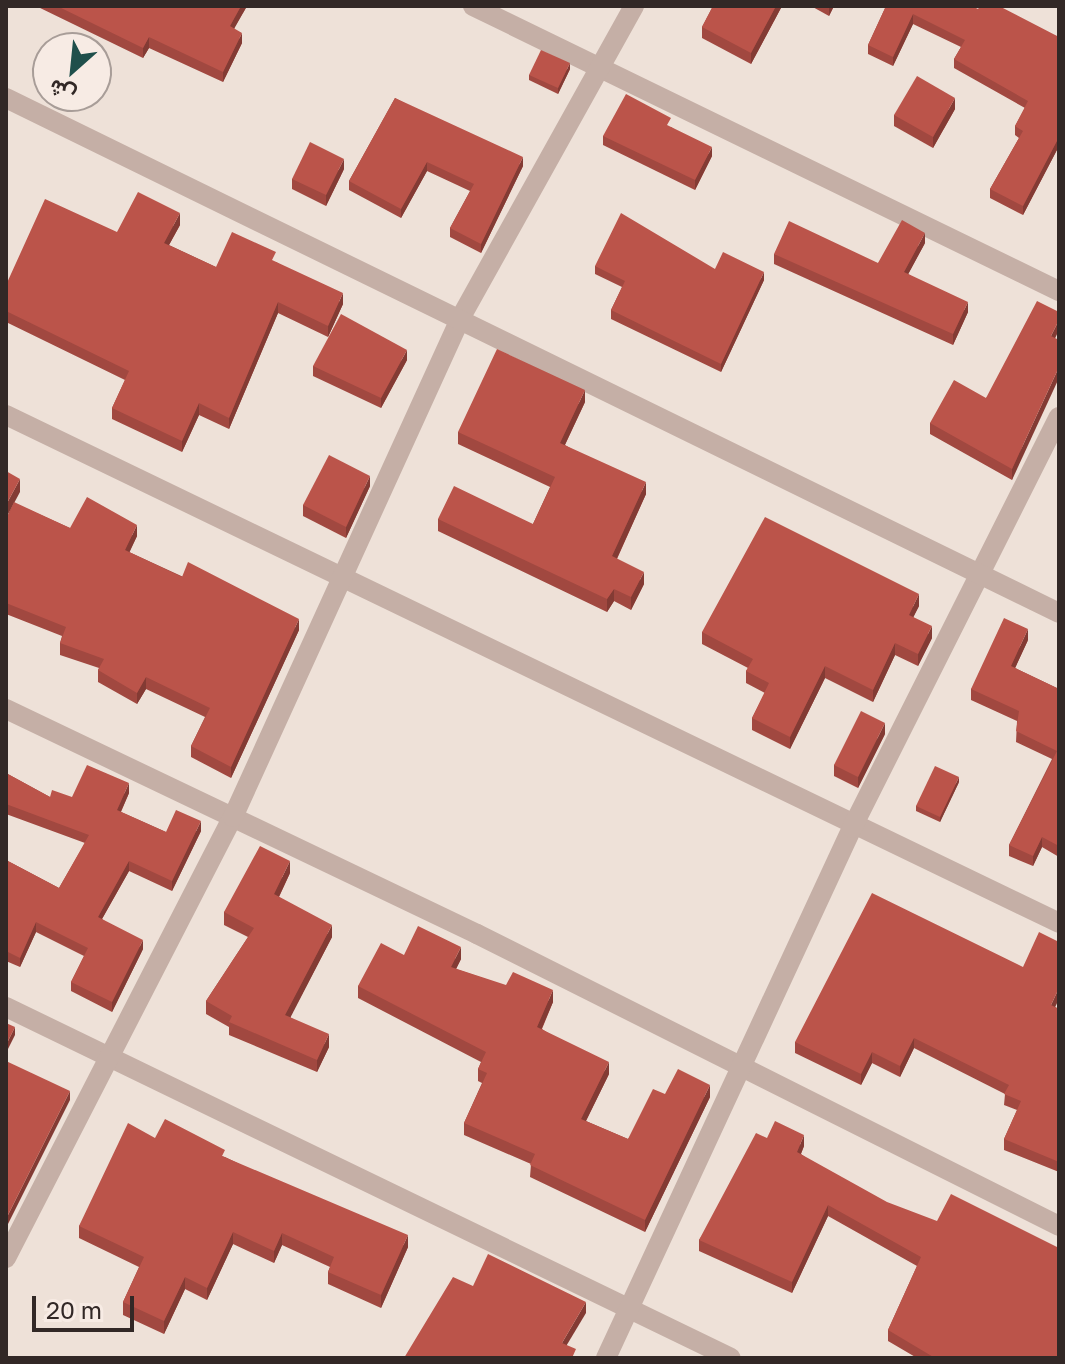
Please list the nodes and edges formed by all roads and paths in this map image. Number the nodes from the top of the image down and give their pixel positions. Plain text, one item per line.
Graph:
1 (473, 6) edge
2 (634, 6) edge
3 (603, 72) junction
4 (6, 98) edge
5 (1059, 291) edge
6 (461, 317) junction
7 (6, 415) edge
8 (1059, 417) edge
9 (978, 574) junction
10 (344, 578) junction
11 (1059, 613) edge
12 (6, 709) edge
13 (233, 817) junction
14 (852, 828) junction
15 (1059, 923) edge
16 (6, 1007) edge
17 (109, 1054) junction
18 (741, 1067) junction
19 (1059, 1226) edge
20 (6, 1258) edge
21 (630, 1308) junction
22 (606, 1358) edge
23 (731, 1358) edge

1 - 3 street
2 - 3 street
3 - 5 street
3 - 6 street
4 - 6 street
6 - 9 street
6 - 10 street
7 - 10 street
8 - 9 street
9 - 11 street
9 - 14 street
10 - 13 street
10 - 14 street
12 - 13 street
13 - 17 street
13 - 18 street
14 - 15 street
14 - 18 street
16 - 17 street
17 - 20 street
17 - 21 street
18 - 19 street
18 - 21 street
21 - 22 street
21 - 23 street

